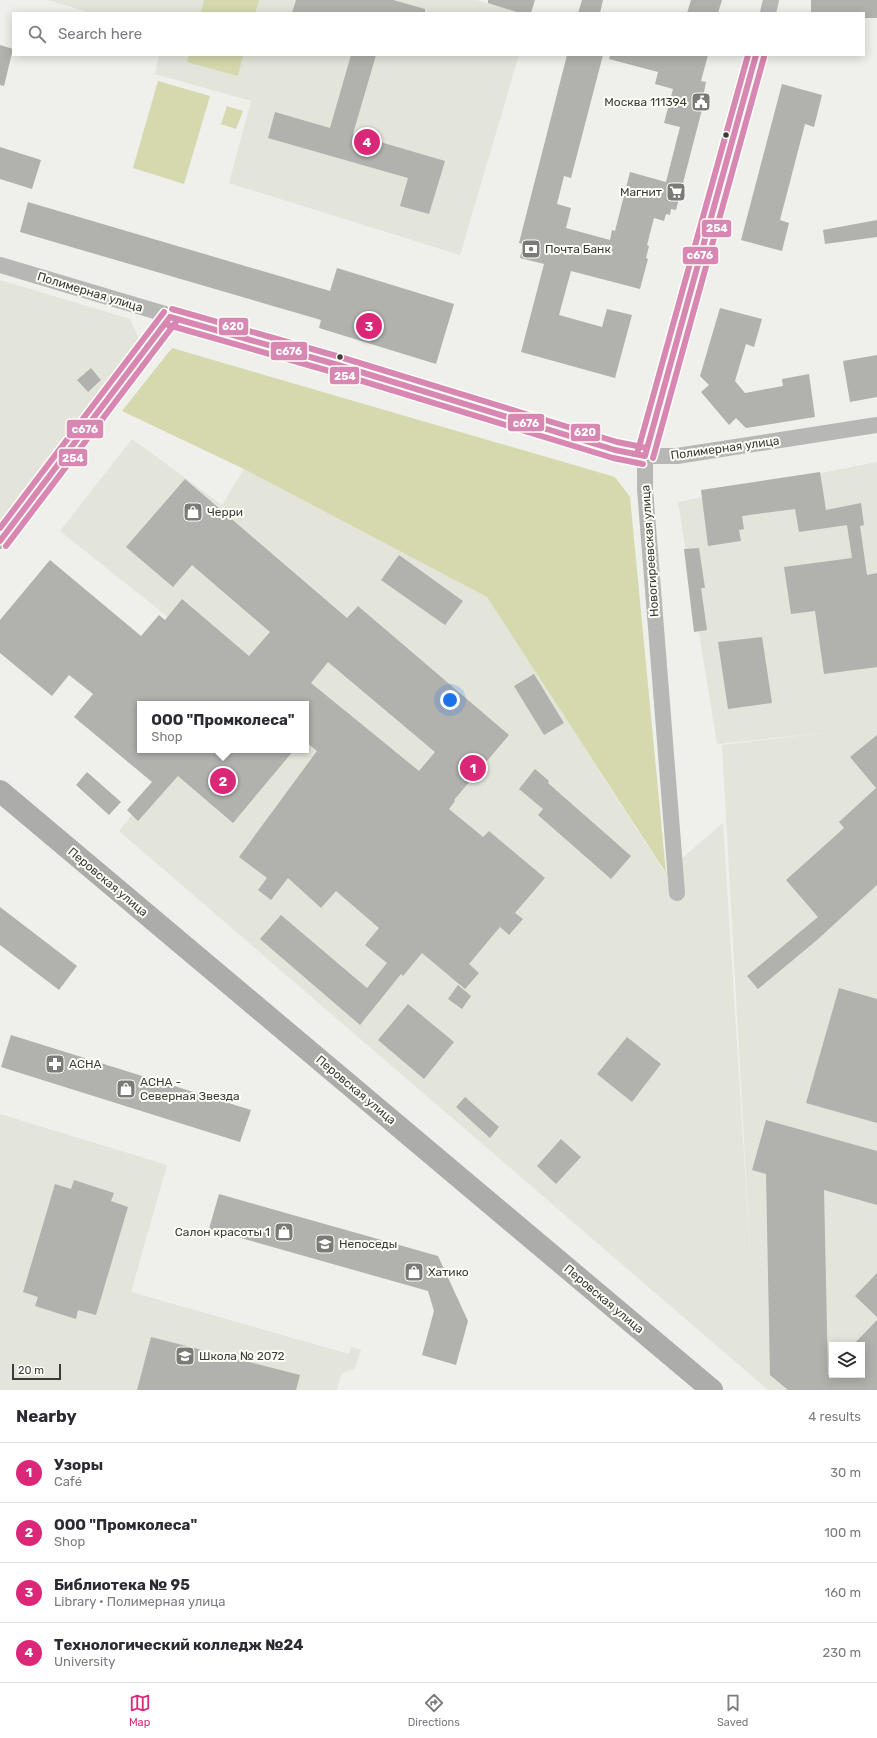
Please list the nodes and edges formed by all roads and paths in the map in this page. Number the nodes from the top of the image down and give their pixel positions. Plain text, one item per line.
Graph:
1 (771, 0) edge
2 (768, 12) edge
3 (756, 56) edge
4 (0, 265) edge
5 (170, 317) junction
6 (877, 425) edge
7 (645, 456) junction
8 (0, 541) edge
9 (0, 791) edge
10 (677, 893) dead end
11 (712, 1390) edge

1 - 2 street
3 - 7 street, Новогиреевская улица
4 - 5 street, Полимерная улица
5 - 7 street, Полимерная улица
5 - 8 street
6 - 7 street, Полимерная улица
7 - 10 street, Новогиреевская улица
9 - 11 main road, Перовская улица

